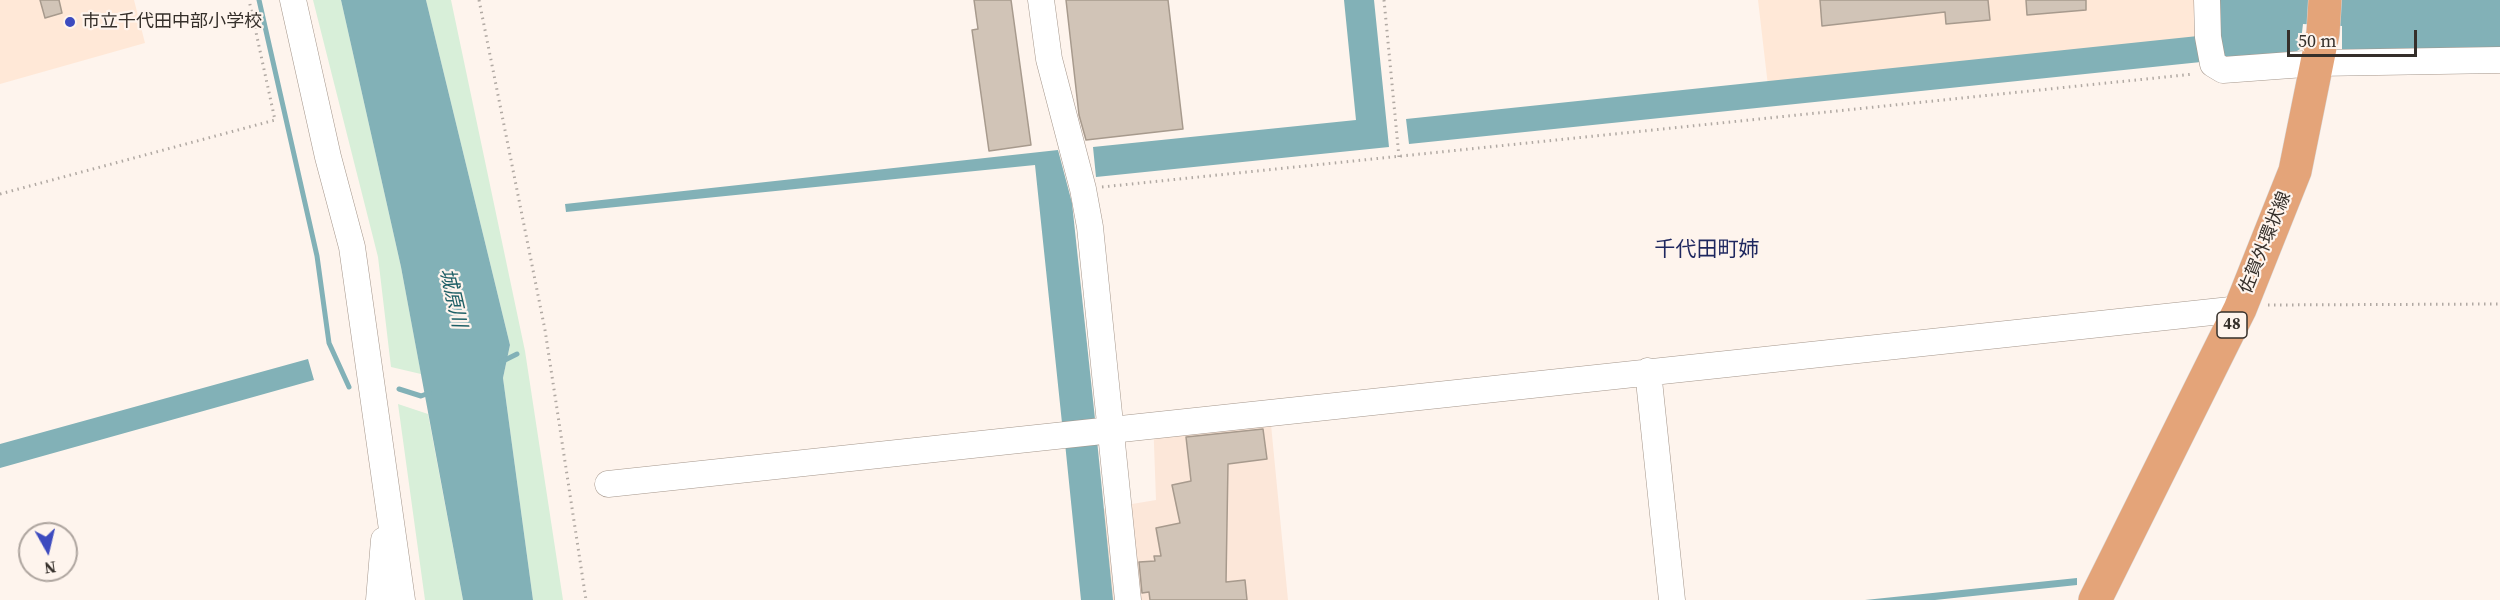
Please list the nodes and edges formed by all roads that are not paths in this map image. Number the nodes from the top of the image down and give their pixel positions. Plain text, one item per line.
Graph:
1 (293, 0) edge
2 (1041, 0) edge
3 (2207, 0) edge
4 (2325, 0) edge
5 (2321, 48) junction
6 (2500, 60) edge
7 (2240, 309) junction
8 (1648, 370) junction
9 (1110, 428) junction
10 (608, 484) dead end
11 (388, 491) junction
12 (379, 600) edge
13 (402, 600) edge
14 (1128, 600) edge
15 (1672, 600) edge
16 (2095, 600) edge

1 - 11 street
2 - 9 street
3 - 5 street
4 - 5 main road, 佐賀外環状線 / 48
5 - 6 street
5 - 7 main road, 佐賀外環状線 / 48
7 - 8 street
7 - 16 main road, 佐賀外環状線 / 48
8 - 9 street
8 - 15 street
9 - 10 street
9 - 14 street
11 - 12 street
11 - 13 street

